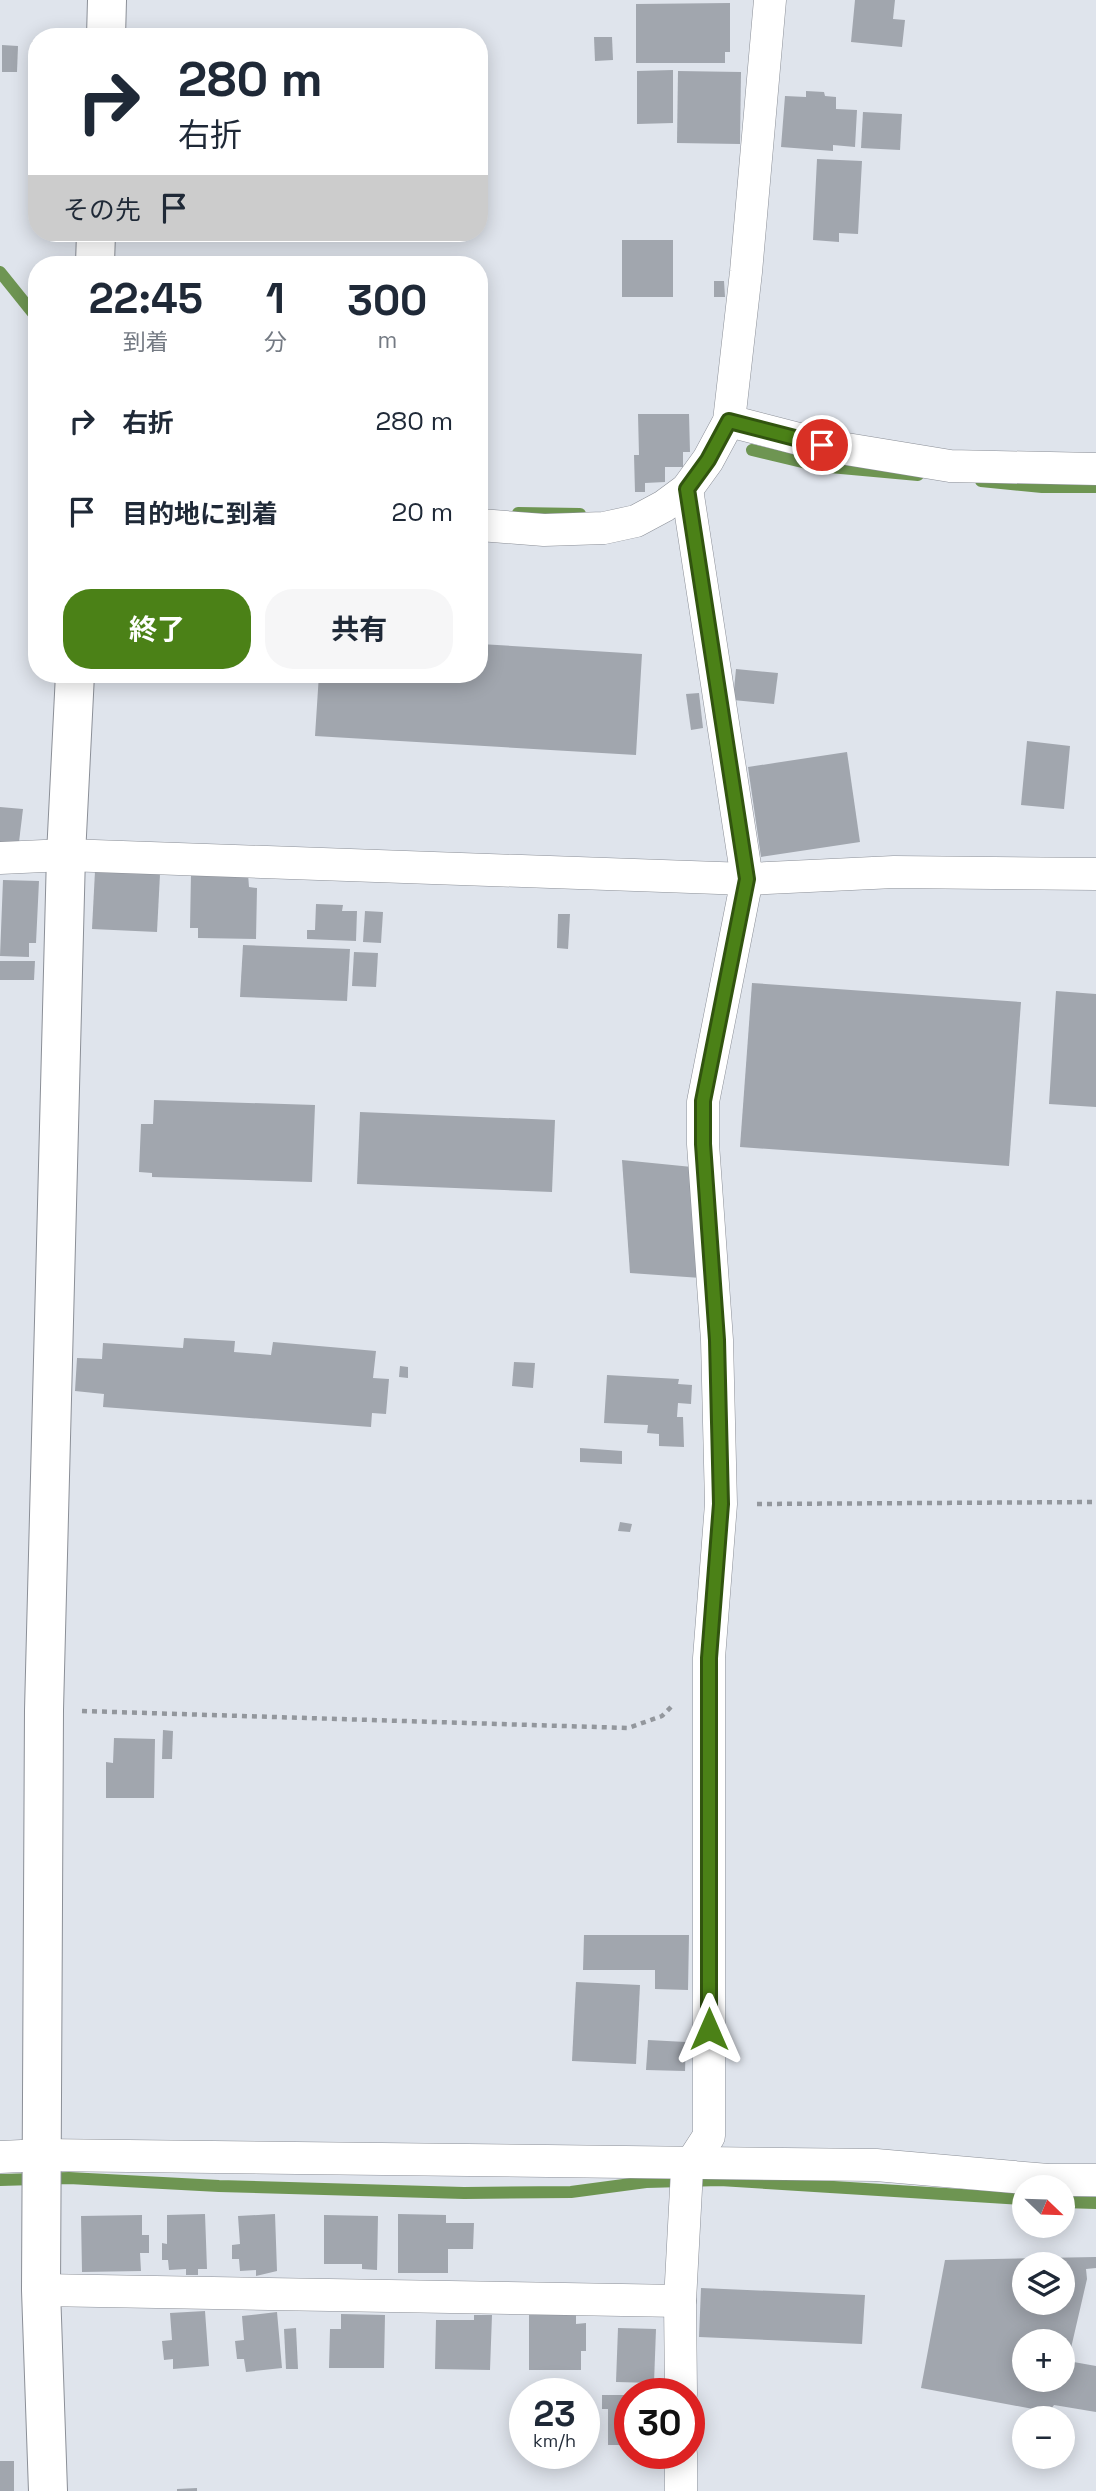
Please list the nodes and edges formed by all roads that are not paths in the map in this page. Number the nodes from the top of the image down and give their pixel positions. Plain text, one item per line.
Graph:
1 (107, 0) edge
2 (770, 0) edge
3 (106, 28) edge
4 (729, 421) junction
5 (1096, 469) edge
6 (687, 489) junction
7 (488, 526) edge
8 (75, 683) edge
9 (66, 855) junction
10 (0, 858) edge
11 (1096, 874) edge
12 (747, 879) junction
13 (0, 2157) edge
14 (692, 2161) junction
15 (42, 2171) junction
16 (1096, 2179) edge
17 (41, 2290) junction
18 (680, 2301) junction
19 (681, 2378) edge
20 (681, 2469) edge
21 (48, 2491) edge
22 (681, 2491) edge

1 - 3 street
2 - 4 street
4 - 5 street
4 - 6 street
6 - 7 street
6 - 12 street
8 - 9 street
9 - 10 street
9 - 12 street
9 - 15 street
11 - 12 street
12 - 14 street
13 - 15 street
14 - 15 street
14 - 16 street
14 - 18 street
15 - 17 street
17 - 18 street
17 - 21 street
18 - 19 street
20 - 22 street

